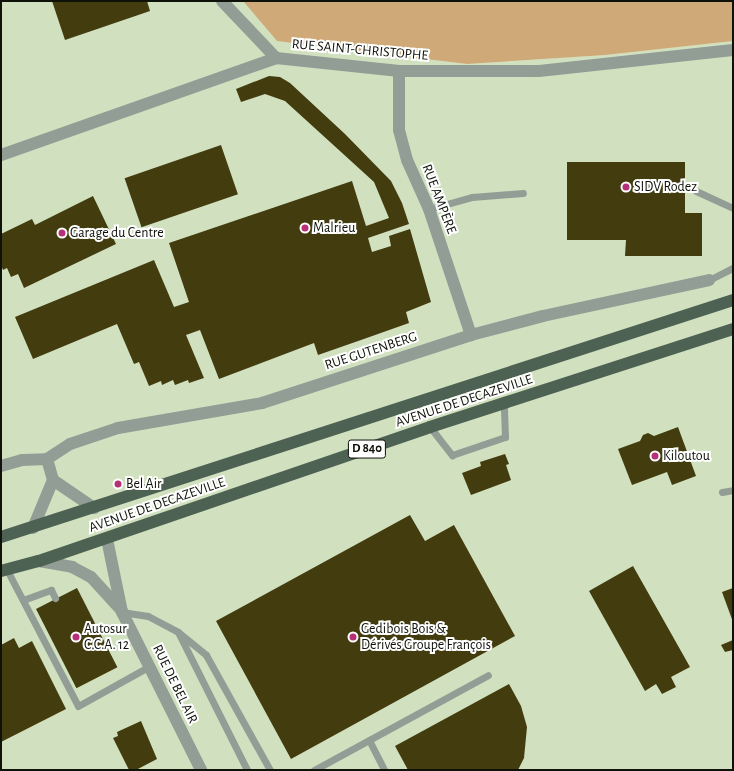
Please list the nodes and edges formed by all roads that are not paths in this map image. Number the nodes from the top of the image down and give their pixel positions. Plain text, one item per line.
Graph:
1 (222, 1) edge
2 (733, 50) edge
3 (276, 58) junction
4 (399, 71) junction
5 (1, 155) edge
6 (696, 191) dead end
7 (523, 193) dead end
8 (733, 208) edge
9 (429, 209) junction
10 (733, 268) edge
11 (709, 280) joint
12 (733, 300) edge
13 (733, 329) edge
14 (471, 335) junction
15 (504, 404) junction
16 (430, 428) junction
17 (47, 459) junction
18 (1, 466) edge
19 (53, 480) junction
20 (733, 490) edge
21 (722, 492) dead end
22 (94, 508) junction
23 (33, 528) junction
24 (1, 537) edge
25 (106, 539) junction
26 (39, 561) junction
27 (4, 571) edge
28 (55, 598) dead end
29 (23, 600) junction
30 (122, 612) junction
31 (178, 632) junction
32 (150, 666) junction
33 (488, 675) dead end
34 (368, 740) junction
35 (201, 770) edge
36 (247, 770) edge
37 (270, 770) edge
38 (314, 770) edge
39 (384, 770) edge

1 - 3 street
2 - 4 street, RUE SAINT-CHRISTOPHE
3 - 4 street, RUE SAINT-CHRISTOPHE
3 - 5 street, RUE SAINT-CHRISTOPHE
4 - 9 street, RUE AMPÈRE
6 - 8 lane
7 - 9 lane
9 - 14 street, RUE AMPÈRE
10 - 11 lane
11 - 14 street, RUE GUTENBERG
12 - 22 main road, AVENUE DE DECAZEVILLE / D 840
13 - 15 main road, AVENUE DE DECAZEVILLE / D 840
14 - 17 street, RUE GUTENBERG
15 - 16 main road, AVENUE DE DECAZEVILLE / D 840
15 - 16 lane
16 - 25 main road, AVENUE DE DECAZEVILLE / D 840
17 - 18 street
17 - 19 street
19 - 22 street
19 - 23 street
20 - 21 lane
22 - 23 main road, AVENUE DE DECAZEVILLE / D 840
23 - 24 main road, AVENUE DE DECAZEVILLE / D 840
25 - 26 main road, AVENUE DE DECAZEVILLE / D 840
25 - 30 street, RUE DE BEL AIR
26 - 27 main road, AVENUE DE DECAZEVILLE / D 840
26 - 30 street, RUE DE BEL AIR
27 - 29 lane
28 - 29 lane
29 - 32 lane
30 - 31 lane
30 - 32 street, RUE DE BEL AIR
31 - 36 lane
31 - 37 lane
32 - 35 street, RUE DE BEL AIR
33 - 34 lane
34 - 38 lane
34 - 39 lane

